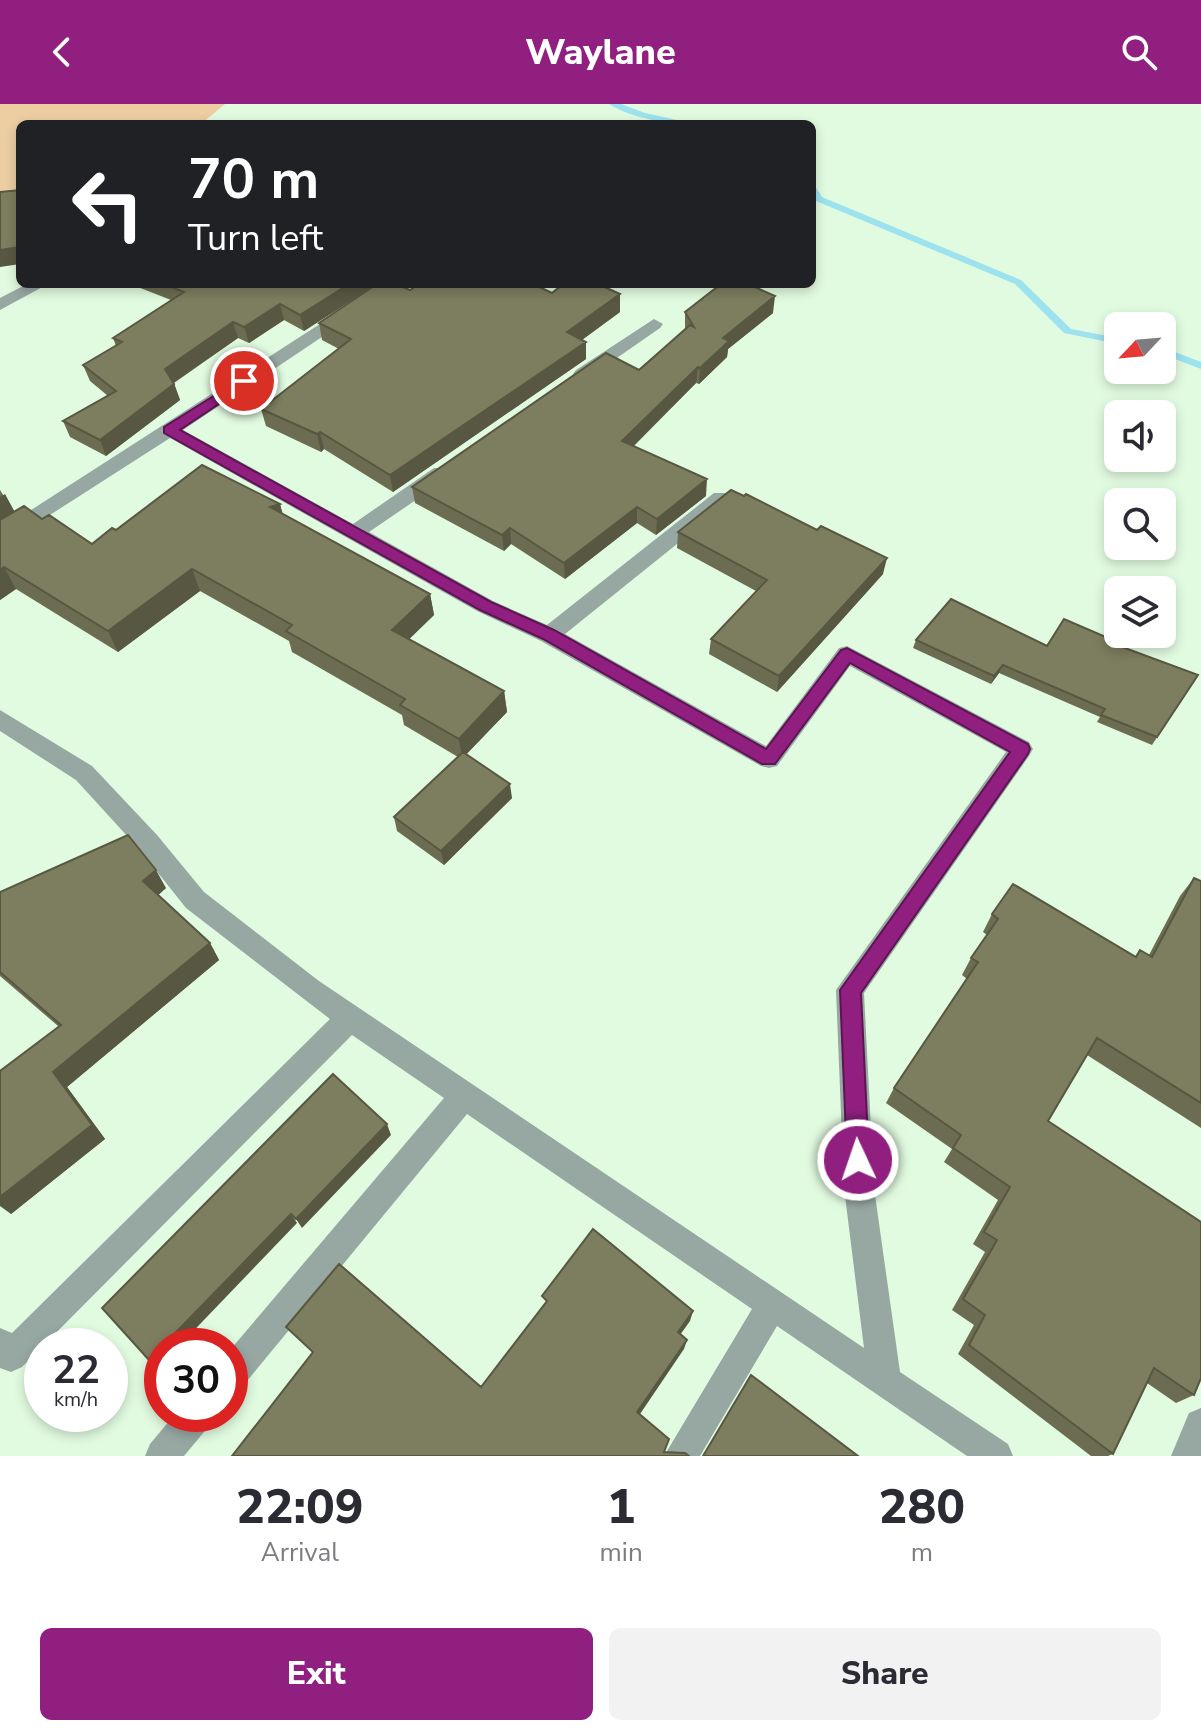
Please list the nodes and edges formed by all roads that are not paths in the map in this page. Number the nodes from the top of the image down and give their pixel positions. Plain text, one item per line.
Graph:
1 (32, 288) edge
2 (387, 288) edge
3 (0, 305) edge
4 (654, 324) dead end
5 (563, 388) edge
6 (169, 430) junction
7 (458, 460) edge
8 (721, 498) edge
9 (354, 533) junction
10 (0, 540) edge
11 (549, 635) junction
12 (0, 719) edge
13 (350, 1018) junction
14 (464, 1096) junction
15 (772, 1305) junction
16 (0, 1344) edge
17 (248, 1354) edge
18 (885, 1381) junction
19 (1201, 1425) edge
20 (182, 1432) edge
21 (162, 1456) edge
22 (681, 1456) edge
23 (996, 1456) edge
24 (1188, 1456) edge

1 - 3 street
2 - 6 street
4 - 5 street
6 - 9 street
6 - 10 street
7 - 9 street
8 - 11 street
9 - 11 street
11 - 18 street
12 - 13 street
13 - 14 street
13 - 16 street
14 - 15 street
14 - 17 street
15 - 18 street
15 - 22 street
18 - 23 street
19 - 24 street
20 - 21 street

